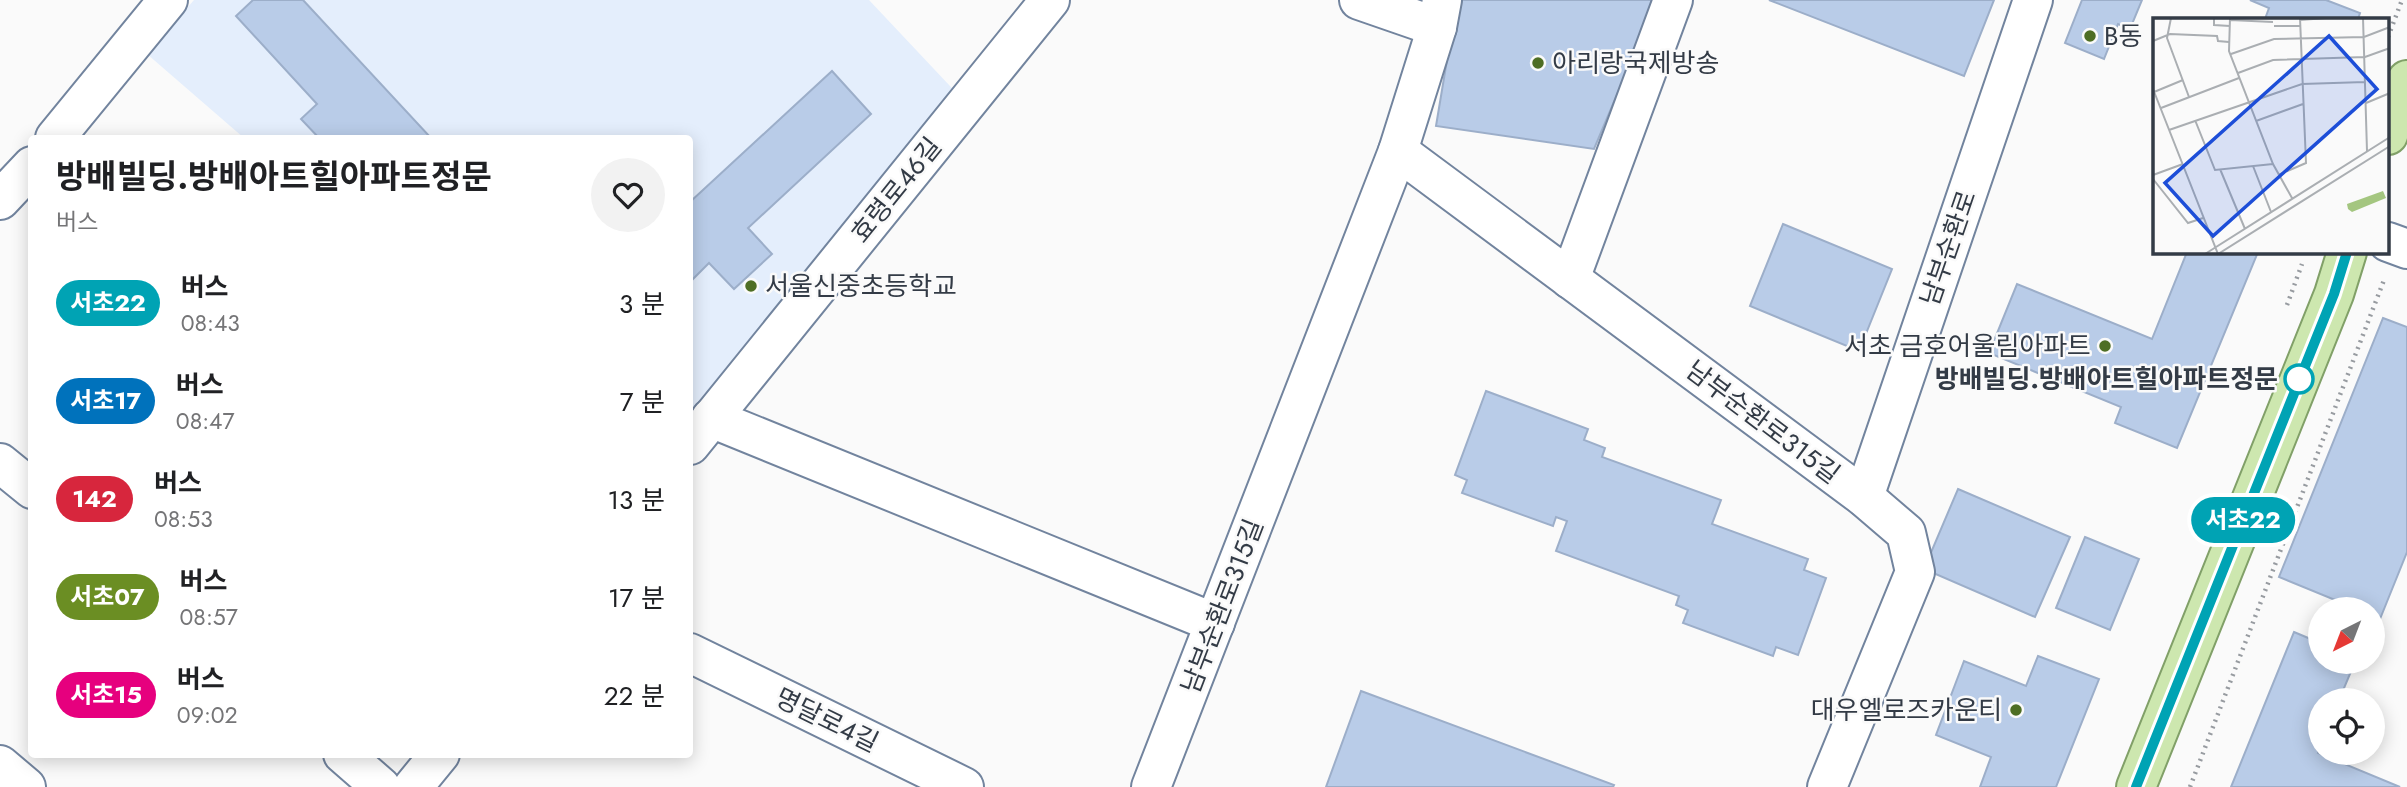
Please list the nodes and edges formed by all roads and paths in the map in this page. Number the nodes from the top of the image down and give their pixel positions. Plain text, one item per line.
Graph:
1 (167, 0) edge
2 (1050, 0) edge
3 (1359, 0) edge
4 (1673, 0) edge
5 (2033, 0) edge
6 (2402, 0) edge
7 (1440, 14) edge
8 (2390, 32) edge
9 (2407, 80) edge
10 (2390, 129) edge
11 (57, 135) edge
12 (1398, 151) junction
13 (28, 170) edge
14 (0, 200) edge
15 (2397, 245) edge
16 (2346, 254) edge
17 (1570, 279) junction
18 (701, 432) edge
19 (0, 463) edge
20 (28, 486) edge
21 (1864, 497) junction
22 (1215, 623) junction
23 (693, 654) edge
24 (348, 758) edge
25 (437, 758) edge
26 (0, 765) edge
27 (26, 787) edge
28 (381, 787) edge
29 (413, 787) edge
30 (964, 787) edge
31 (1152, 787) edge
32 (1827, 787) edge
33 (2136, 787) edge
34 (2189, 787) edge

1 - 11 street
2 - 18 street, 효령로46길
3 - 7 street
4 - 17 street
5 - 21 street, 남부순환로
6 - 8 path
7 - 12 street, 남부순환로315길
9 - 10 main road
12 - 17 street, 남부순환로315길
12 - 22 street, 남부순환로315길
13 - 14 street
15 - 34 path
16 - 33 main road
17 - 21 street, 남부순환로315길
18 - 22 street
19 - 20 street
21 - 32 street, 남부순환로315길
22 - 31 street, 남부순환로315길
23 - 30 street, 명달로4길
24 - 28 street
25 - 29 street
26 - 27 street

